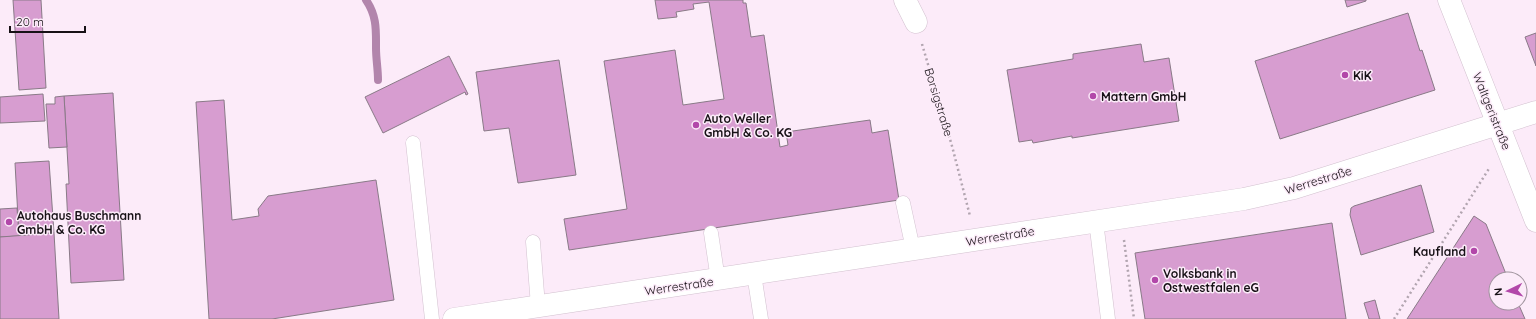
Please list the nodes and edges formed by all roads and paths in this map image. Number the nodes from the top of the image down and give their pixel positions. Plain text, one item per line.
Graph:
1 (905, 0) edge
2 (1449, 0) edge
3 (916, 22) joint
4 (1536, 112) edge
5 (1501, 134) junction
6 (413, 143) dead end
7 (903, 203) dead end
8 (967, 206) dead end
9 (1121, 217) junction
10 (1096, 221) junction
11 (1536, 221) edge
12 (711, 233) dead end
13 (533, 242) dead end
14 (913, 250) junction
15 (754, 274) junction
16 (718, 280) junction
17 (538, 306) junction
18 (432, 319) edge
19 (454, 319) edge
20 (761, 319) edge
21 (1108, 319) edge
22 (1134, 319) edge
23 (1394, 319) edge

1 - 3 main road
2 - 5 main road, Waltgeristraße
3 - 8 path, Borsigstraße
4 - 5 main road, Werrestraße
5 - 9 main road, Werrestraße
5 - 11 main road, Waltgeristraße
5 - 23 path
6 - 18 lane
7 - 14 lane
9 - 10 main road, Werrestraße
9 - 22 path
10 - 14 main road, Werrestraße
10 - 21 lane
12 - 16 lane
13 - 17 lane
14 - 15 main road, Werrestraße
15 - 16 main road, Werrestraße
15 - 20 lane
16 - 17 main road, Werrestraße
17 - 19 main road, Werrestraße

